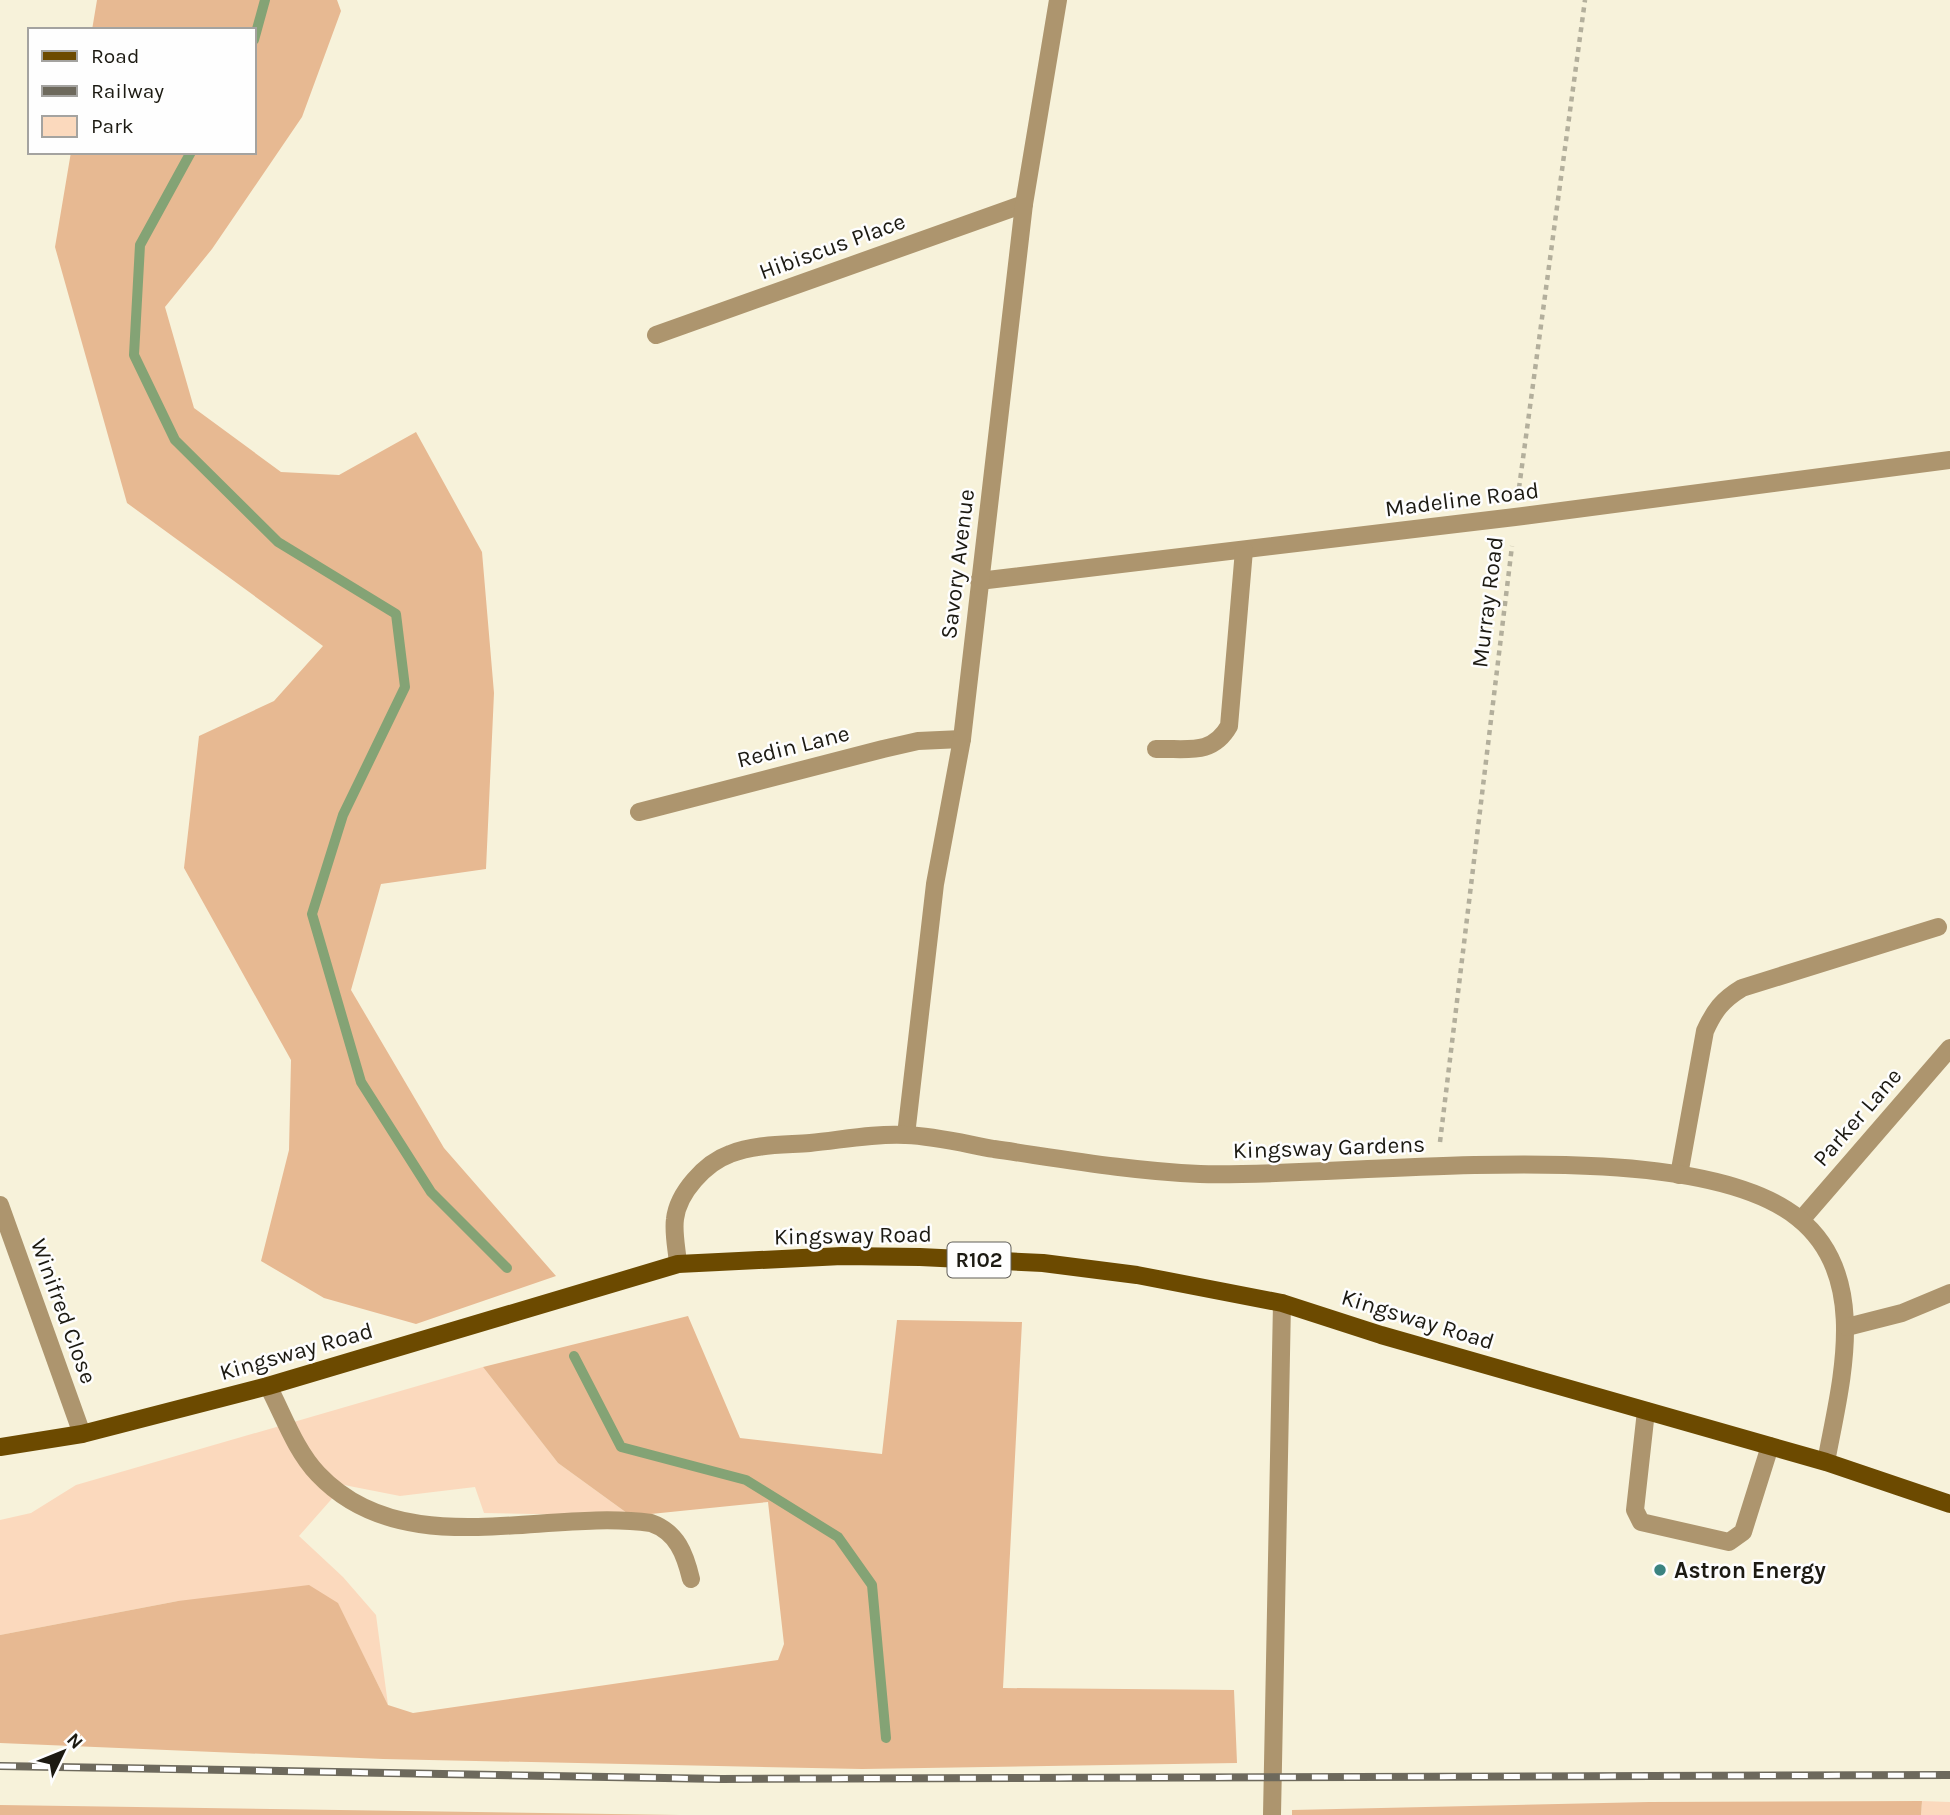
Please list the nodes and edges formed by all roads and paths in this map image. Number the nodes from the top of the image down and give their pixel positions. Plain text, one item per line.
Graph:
1 (1058, 0) edge
2 (1584, 0) edge
3 (1024, 204) junction
4 (656, 335) dead end
5 (1950, 460) edge
6 (1515, 517) junction
7 (1244, 550) junction
8 (979, 581) junction
9 (962, 739) junction
10 (1156, 749) dead end
11 (639, 811) dead end
12 (1938, 927) dead end
13 (1950, 1048) edge
14 (906, 1135) junction
15 (1437, 1168) junction
16 (1679, 1175) junction
17 (0, 1205) edge
18 (1801, 1220) junction
19 (678, 1264) junction
20 (1950, 1293) edge
21 (1282, 1303) junction
22 (1847, 1327) junction
23 (268, 1386) junction
24 (1646, 1411) junction
25 (82, 1434) junction
26 (1770, 1446) junction
27 (0, 1447) edge
28 (1826, 1462) junction
29 (1950, 1504) edge
30 (691, 1579) dead end
31 (1272, 1815) edge

1 - 3 street, Savory Avenue
2 - 6 path, Murray Road
3 - 4 street, Hibiscus Place
3 - 8 street, Savory Avenue
5 - 6 street, Madeline Road
6 - 7 street, Madeline Road
6 - 15 path, Murray Road
7 - 8 street, Madeline Road
7 - 10 street
8 - 9 street, Savory Avenue
9 - 11 street, Redin Lane
9 - 14 street, Savory Avenue
12 - 16 street
13 - 18 street, Parker Lane
14 - 15 street, Kingsway Gardens
14 - 19 street, Kingsway Gardens
15 - 16 street, Kingsway Gardens
16 - 18 street, Kingsway Gardens
17 - 25 street, Winifred Close
18 - 22 street, Kingsway Gardens
19 - 21 main road, Kingsway Road / R102
19 - 23 main road, Kingsway Road / R102
20 - 22 street
21 - 24 main road, Kingsway Road / R102
21 - 31 street
22 - 28 street, Kingsway Gardens
23 - 25 main road, Kingsway Road / R102
23 - 30 street
24 - 26 main road, Kingsway Road / R102
24 - 26 street
25 - 27 main road, Kingsway Road / R102
26 - 28 main road, Kingsway Road / R102
28 - 29 main road, Kingsway Road / R102

